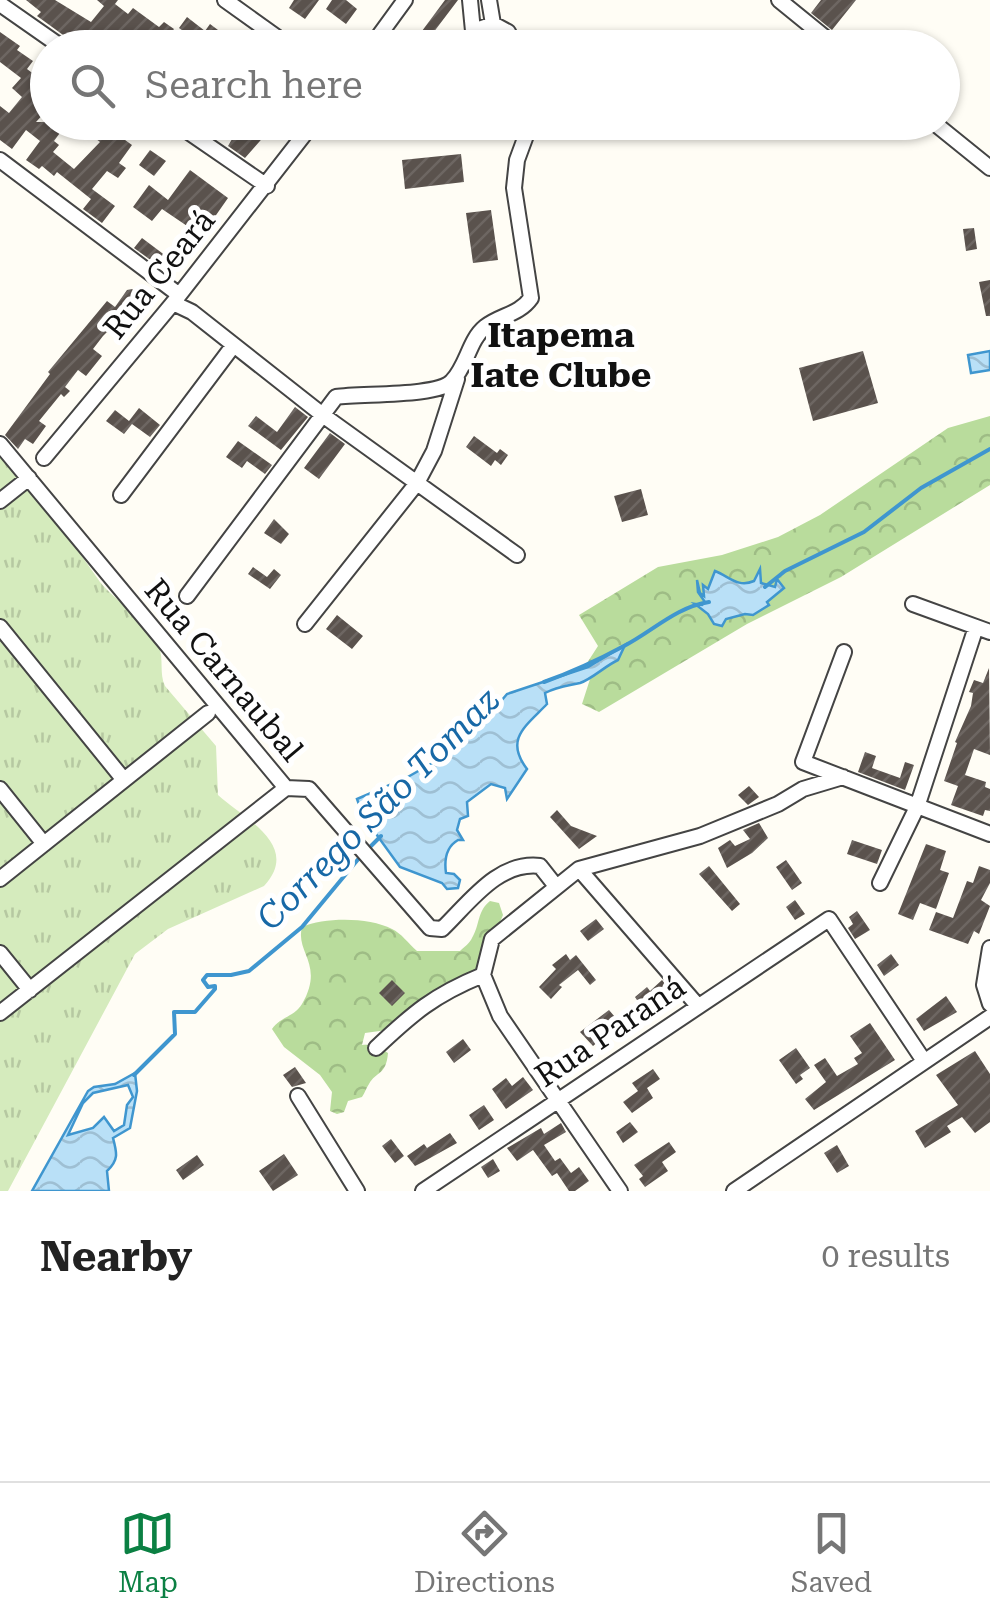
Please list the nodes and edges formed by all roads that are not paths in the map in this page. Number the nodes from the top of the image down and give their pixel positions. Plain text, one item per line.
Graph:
1 (225, 0) edge
2 (405, 0) edge
3 (470, 0) edge
4 (489, 0) edge
5 (779, 0) edge
6 (0, 2) edge
7 (493, 24) junction
8 (39, 30) edge
9 (267, 30) edge
10 (383, 30) edge
11 (473, 30) edge
12 (476, 30) edge
13 (504, 30) edge
14 (816, 30) edge
15 (200, 140) edge
16 (301, 140) edge
17 (525, 140) edge
18 (955, 140) edge
19 (0, 160) edge
20 (990, 168) edge
21 (267, 186) junction
22 (176, 298) junction
23 (233, 346) junction
24 (459, 374) junction
25 (324, 416) junction
26 (0, 444) edge
27 (44, 458) dead end
28 (29, 478) junction
29 (416, 483) junction
30 (121, 495) dead end
31 (0, 501) edge
32 (517, 556) dead end
33 (187, 596) dead end
34 (913, 604) dead end
35 (306, 624) dead end
36 (0, 627) edge
37 (983, 630) edge
38 (844, 652) dead end
39 (208, 713) dead end
40 (842, 777) junction
41 (124, 780) junction
42 (286, 788) junction
43 (0, 789) edge
44 (917, 807) junction
45 (990, 834) edge
46 (44, 844) junction
47 (578, 869) junction
48 (0, 879) edge
49 (880, 883) dead end
50 (556, 884) junction
51 (990, 948) edge
52 (0, 953) edge
53 (482, 975) junction
54 (30, 990) junction
55 (990, 1004) edge
56 (698, 1006) junction
57 (0, 1013) edge
58 (990, 1017) edge
59 (376, 1048) dead end
60 (924, 1061) junction
61 (298, 1096) dead end
62 (556, 1100) junction
63 (357, 1191) edge
64 (424, 1191) edge
65 (620, 1191) edge
66 (734, 1191) edge

1 - 9 street
2 - 10 street
3 - 11 street
4 - 7 street
5 - 14 street
6 - 8 street
7 - 12 street
7 - 13 street
15 - 21 street
16 - 21 street, Rua Ceará
17 - 24 street
18 - 20 street
19 - 22 street
21 - 22 street, Rua Ceará
22 - 23 street
22 - 27 street, Rua Ceará
23 - 25 street
23 - 30 street
24 - 25 street
24 - 29 street
25 - 29 street
25 - 33 street
26 - 28 street, Rua Carnaubal
28 - 31 street
28 - 42 street, Rua Carnaubal
29 - 32 street
29 - 35 street
34 - 37 street
36 - 41 street
37 - 44 street
38 - 40 street
39 - 41 street
40 - 44 street
40 - 47 street
41 - 46 street
42 - 50 street, Rua Carnaubal
42 - 54 street
43 - 46 street
44 - 45 street
44 - 49 street
46 - 48 street
47 - 50 street
47 - 56 street
50 - 53 street
51 - 55 street
52 - 54 street
53 - 59 street
53 - 62 street
54 - 57 street
56 - 60 street, Rua Paraná
56 - 62 street, Rua Paraná
58 - 60 street
60 - 66 street
61 - 63 street
62 - 64 street, Rua Paraná
62 - 65 street

